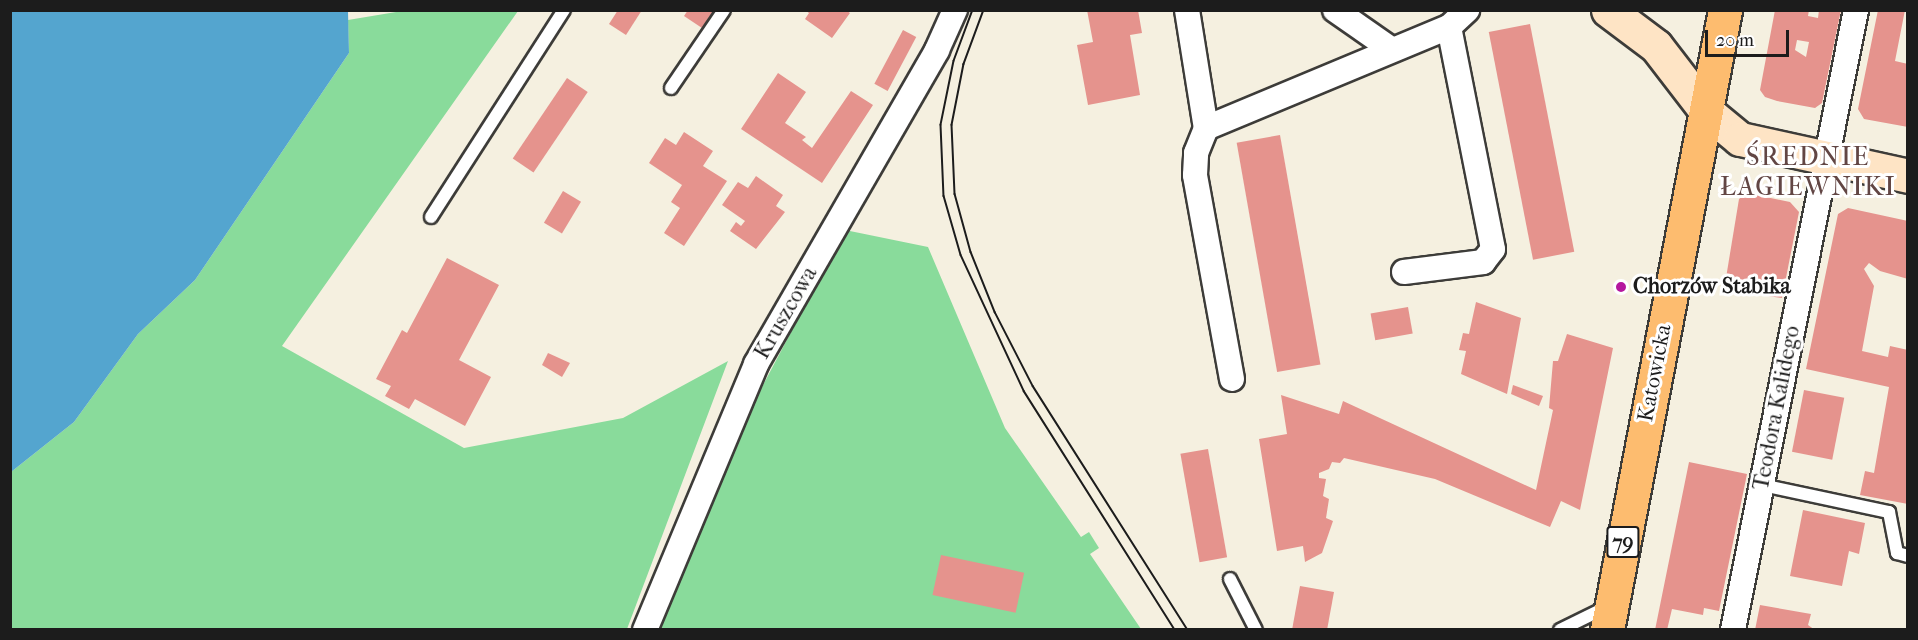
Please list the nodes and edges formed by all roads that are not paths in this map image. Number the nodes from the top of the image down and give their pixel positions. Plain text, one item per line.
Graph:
1 (564, 10) edge
2 (724, 10) edge
3 (955, 10) edge
4 (1186, 10) edge
5 (1335, 10) edge
6 (1467, 10) edge
7 (1608, 10) edge
8 (1725, 10) edge
9 (1856, 10) edge
10 (1449, 27) junction
11 (1390, 49) junction
12 (671, 88) dead end
13 (1706, 111) junction
14 (1206, 128) junction
15 (1826, 159) junction
16 (1908, 176) edge
17 (431, 217) dead end
18 (1404, 272) dead end
19 (1232, 379) dead end
20 (1762, 485) junction
21 (1908, 556) edge
22 (1230, 579) dead end
23 (1609, 617) edge
24 (645, 630) edge
25 (1256, 630) edge
26 (1560, 630) edge
27 (1733, 630) edge

1 - 17 lane
2 - 12 lane
3 - 24 street, Kruszcowa
4 - 14 street
5 - 11 street
6 - 10 street
7 - 13 street
8 - 13 main road, Katowicka / 79
9 - 15 street, Teodora Kalidego
10 - 11 street
10 - 18 street
11 - 14 street
13 - 15 street
13 - 23 main road, Katowicka / 79
14 - 19 street
15 - 16 street
15 - 20 street, Teodora Kalidego
20 - 21 lane
20 - 27 street, Teodora Kalidego
22 - 25 lane
23 - 26 lane

